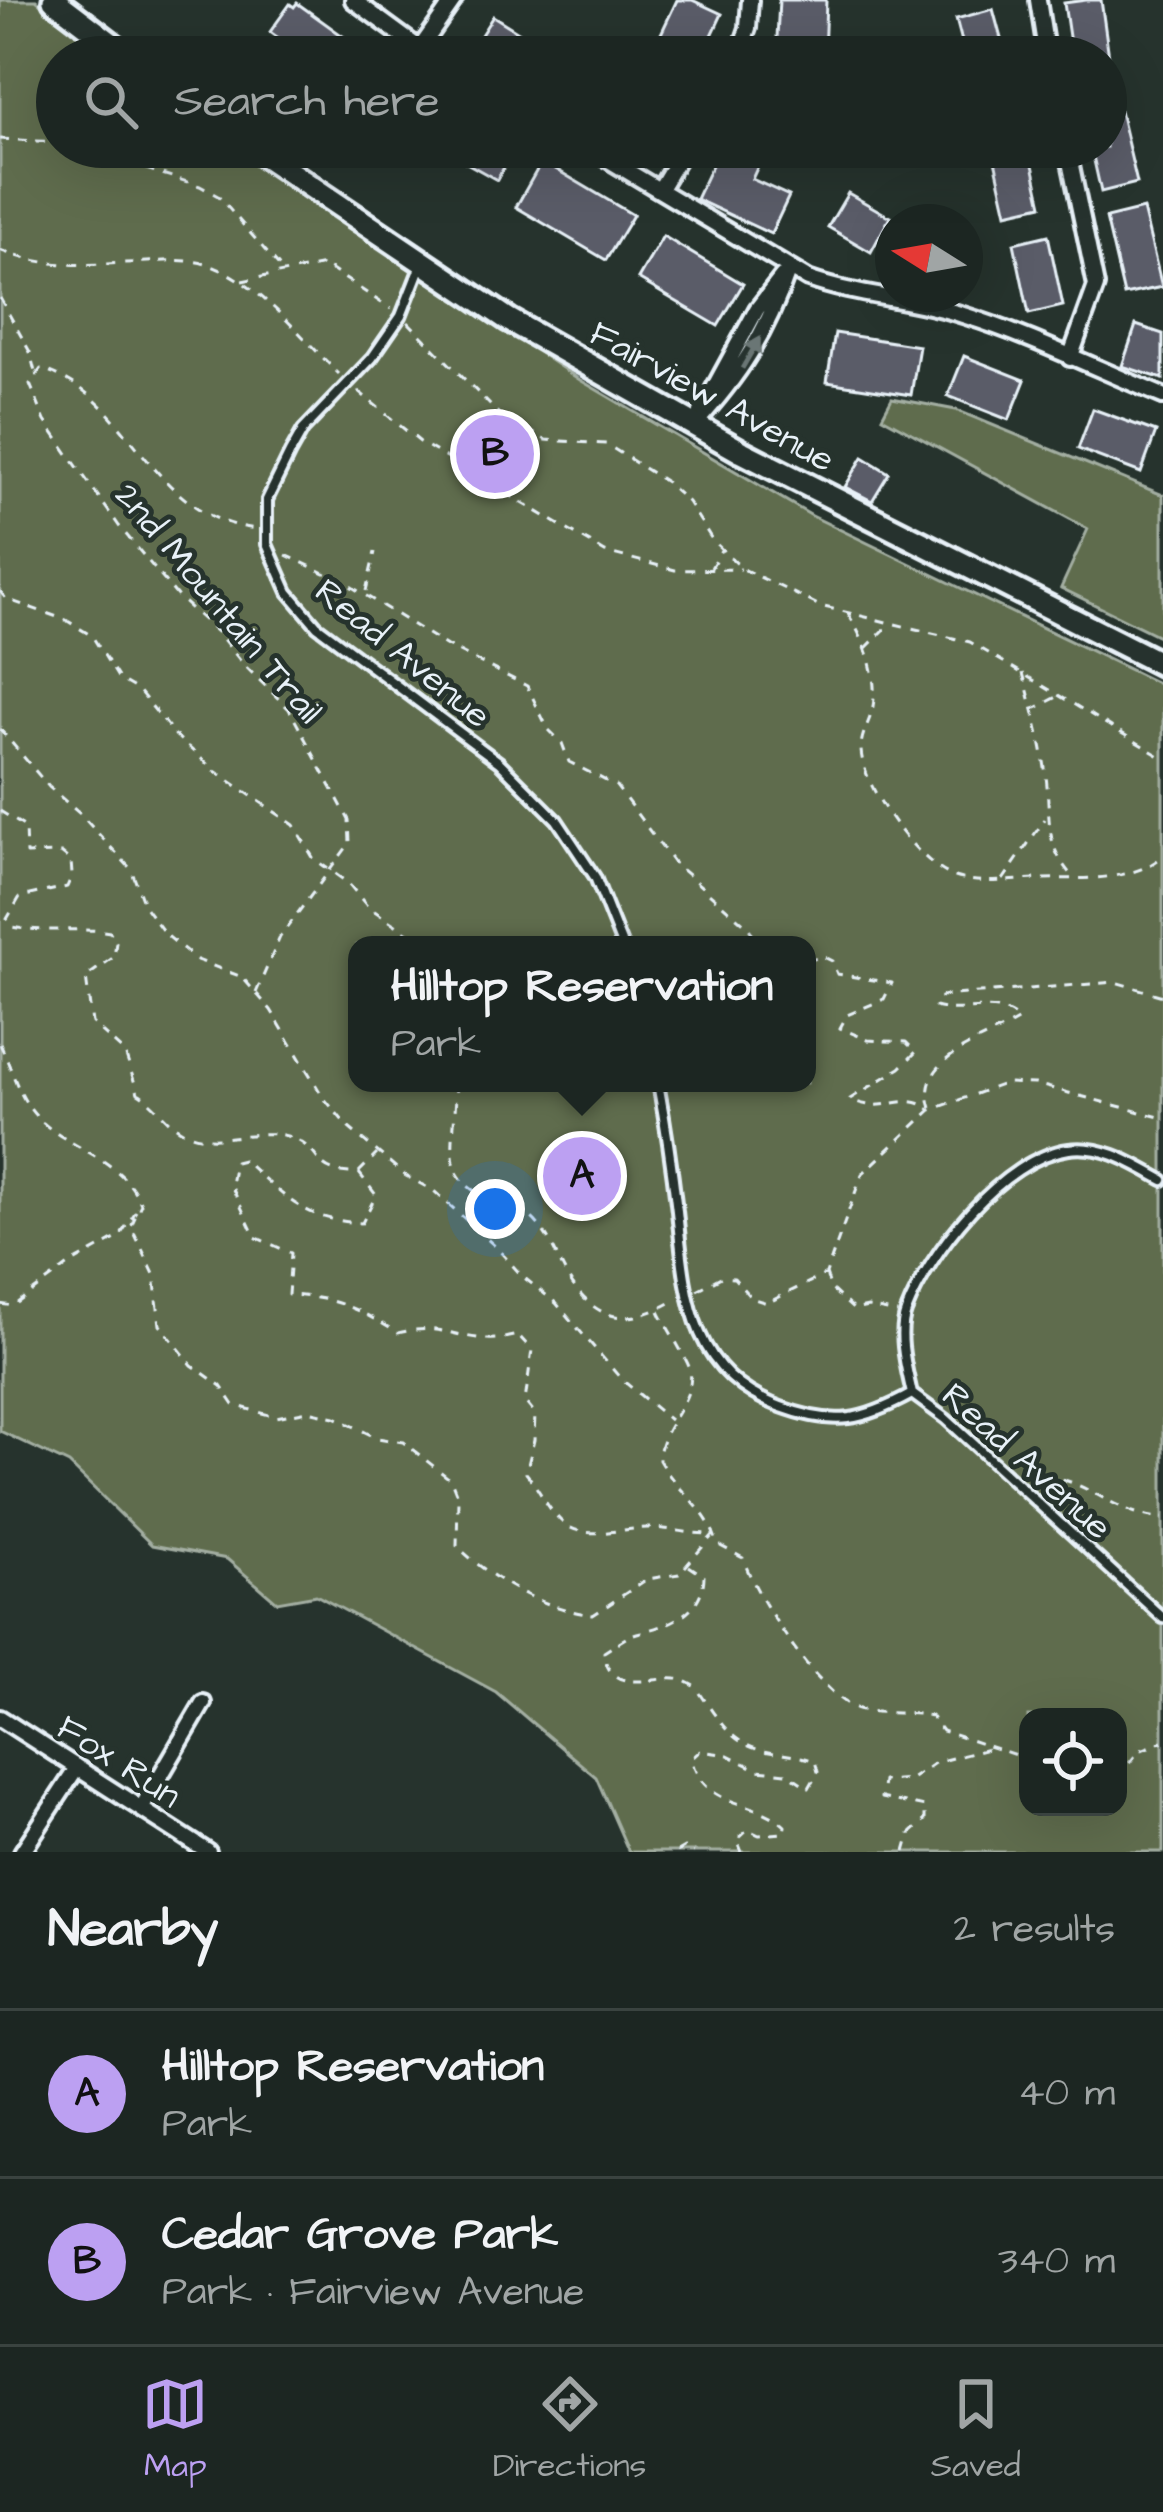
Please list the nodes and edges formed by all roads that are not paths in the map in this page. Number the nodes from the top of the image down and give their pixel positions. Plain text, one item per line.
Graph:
1 (54, 0) edge
2 (353, 0) edge
3 (454, 0) edge
4 (750, 0) edge
5 (1038, 0) edge
6 (101, 36) edge
7 (398, 36) edge
8 (433, 36) edge
9 (746, 36) edge
10 (1044, 36) edge
11 (283, 168) edge
12 (624, 168) edge
13 (672, 168) edge
14 (1071, 168) edge
15 (660, 189) junction
16 (422, 264) junction
17 (789, 268) junction
18 (1070, 358) junction
19 (1163, 396) edge
20 (694, 425) junction
21 (1163, 665) edge
22 (618, 936) edge
23 (659, 1092) edge
24 (1163, 1180) edge
25 (912, 1394) junction
26 (1163, 1618) edge
27 (203, 1703) dead end
28 (0, 1718) edge
29 (77, 1768) junction
30 (141, 1809) junction
31 (22, 1852) edge
32 (208, 1852) edge

1 - 6 main road
2 - 7 street
3 - 8 street
4 - 9 street
5 - 10 street
11 - 16 main road, Fairview Avenue
12 - 15 street
13 - 15 street
14 - 18 street
15 - 17 street
16 - 20 main road, Fairview Avenue
16 - 22 lane, Read Avenue
17 - 18 street
17 - 20 street
18 - 19 street
20 - 21 main road, Fairview Avenue
23 - 25 lane, Read Avenue
24 - 25 lane
25 - 26 lane, Read Avenue
27 - 30 street
28 - 29 street, Fox Run
29 - 30 street, Fox Run
29 - 31 street
30 - 32 street, Fox Run

